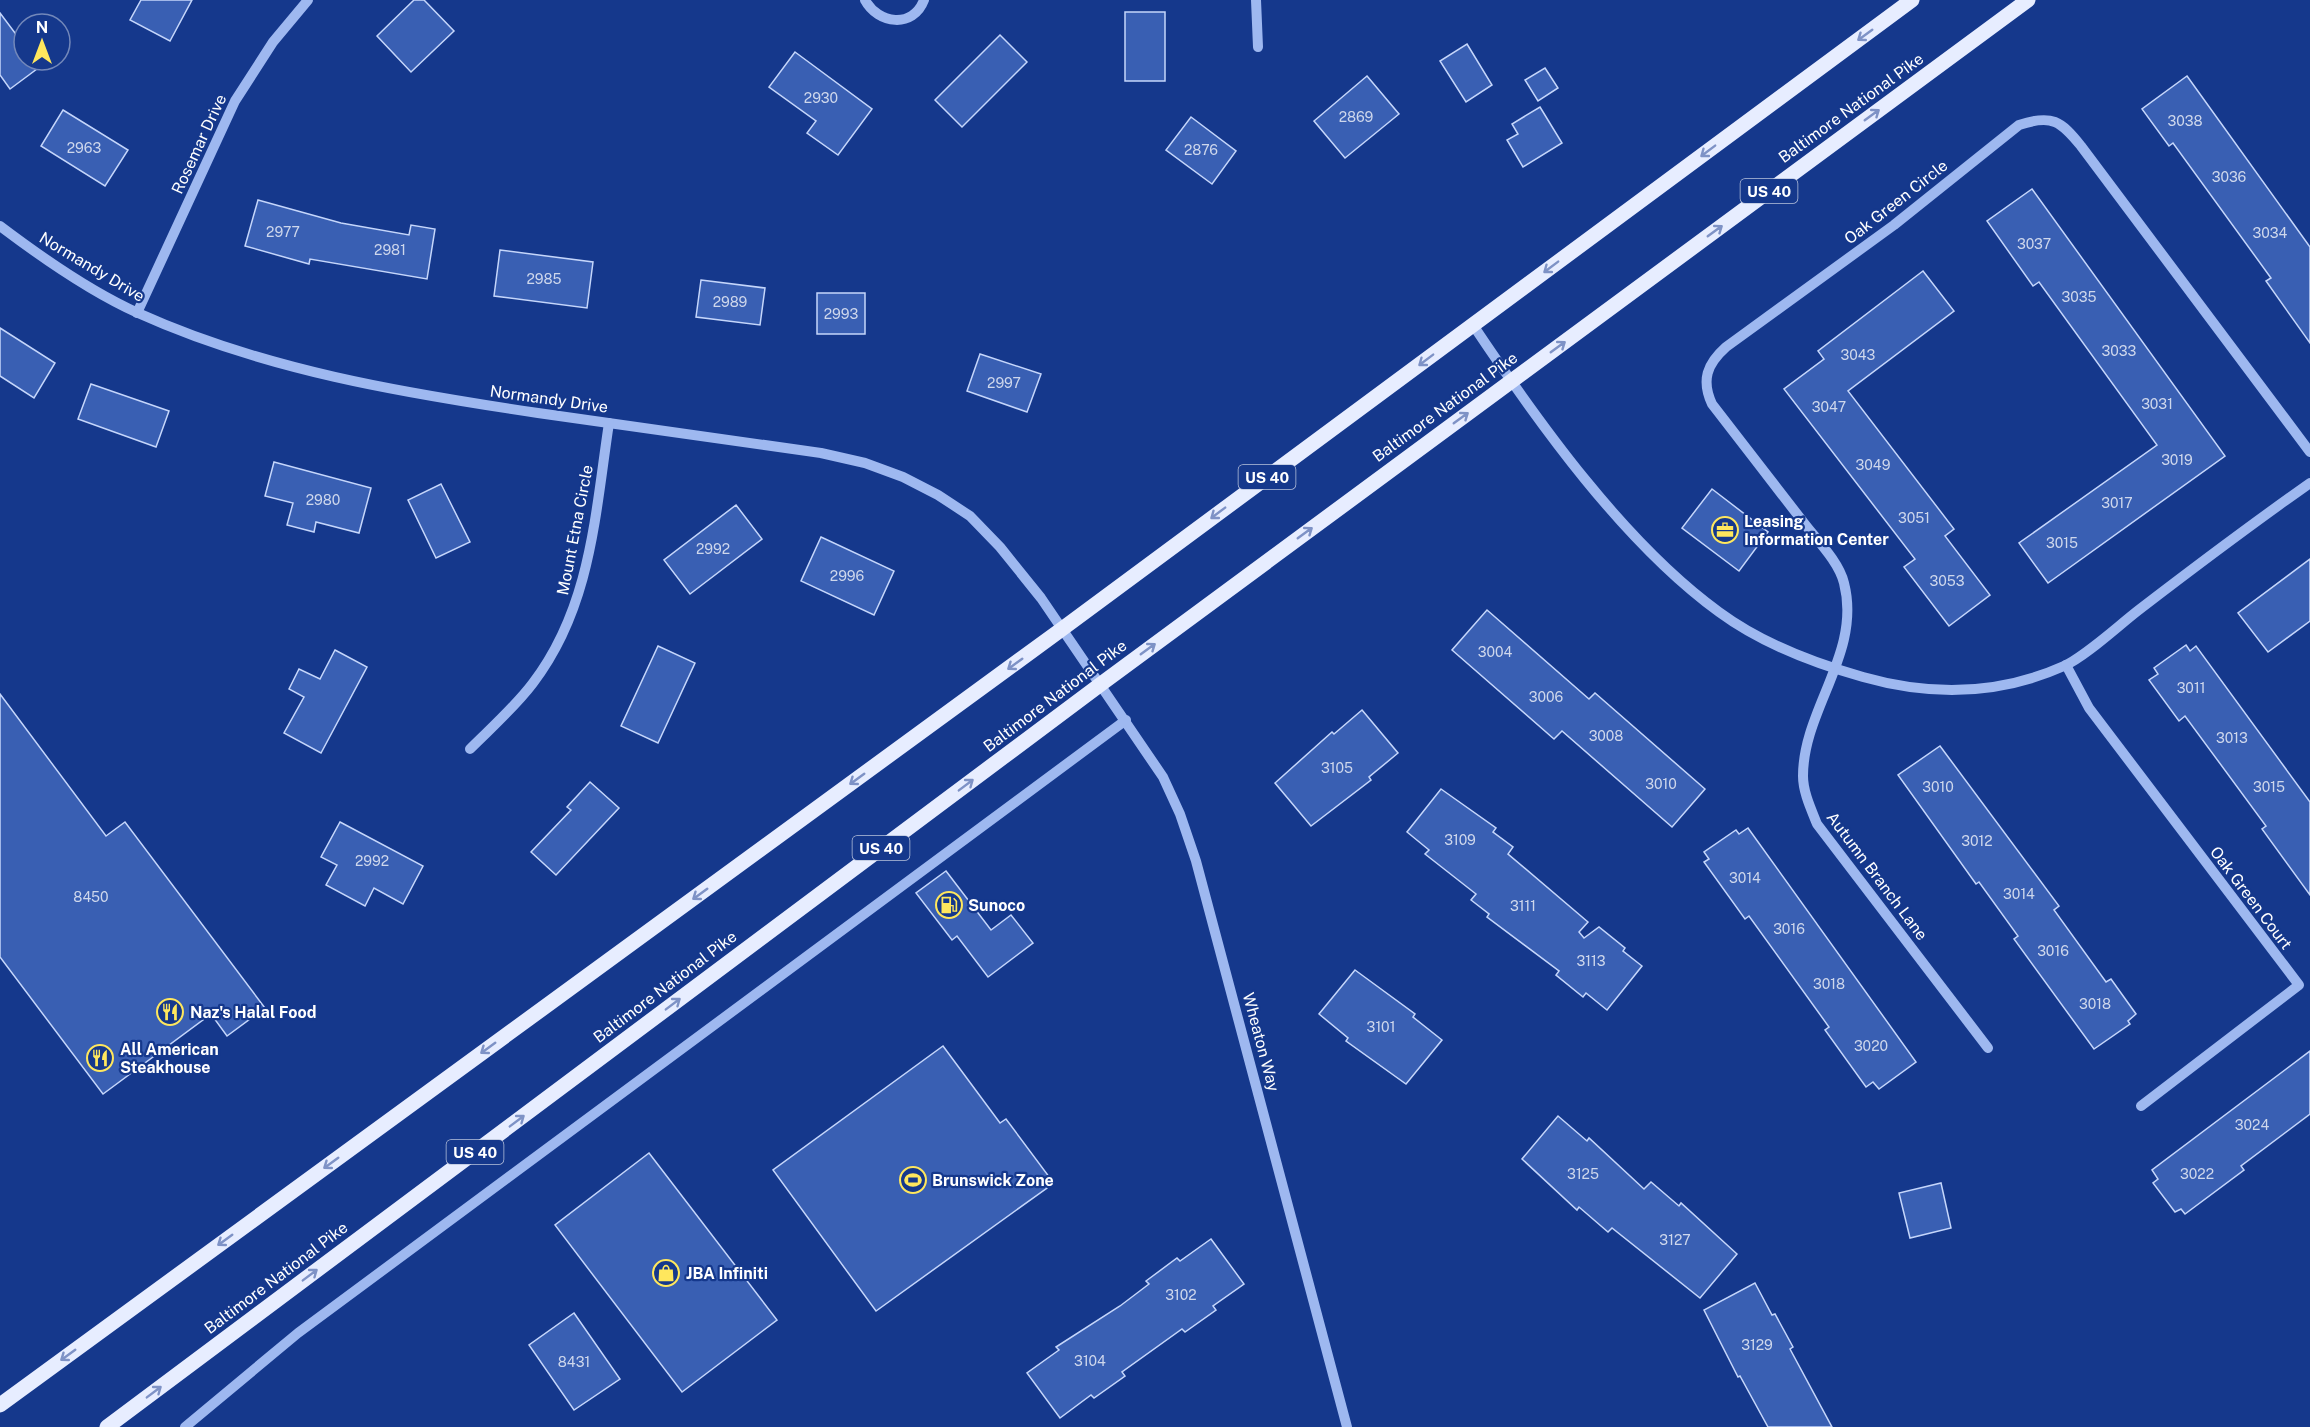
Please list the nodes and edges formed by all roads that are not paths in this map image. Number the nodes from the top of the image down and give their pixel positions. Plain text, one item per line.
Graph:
1 (308, 0) edge
2 (865, 0) edge
3 (924, 0) edge
4 (1256, 0) edge
5 (1912, 0) edge
6 (2028, 0) edge
7 (1258, 48) dead end
8 (0, 226) edge
9 (137, 313) junction
10 (1473, 325) junction
11 (1510, 381) junction
12 (609, 423) junction
13 (2310, 452) edge
14 (2310, 483) edge
15 (1062, 629) junction
16 (2066, 665) junction
17 (1836, 670) junction
18 (1101, 684) junction
19 (1126, 720) junction
20 (470, 749) dead end
21 (1988, 1048) dead end
22 (2141, 1106) dead end
23 (0, 1405) edge
24 (107, 1427) edge
25 (185, 1427) edge
26 (1347, 1427) edge

1 - 9 street, Rosemar Drive
2 - 3 street
4 - 7 street
5 -> 10 main road, US 40
11 -> 6 main road, Baltimore National Pike / US 40
8 - 9 street, Normandy Drive
9 - 12 street, Normandy Drive
10 - 11 street
10 -> 15 main road, US 40
11 - 17 street
18 -> 11 main road, Baltimore National Pike / US 40
12 - 15 street, Normandy Drive
12 - 20 street, Mount Etna Circle
13 - 17 street, Oak Green Circle
14 - 16 street
15 - 18 street, Normandy Drive
15 -> 23 main road, US 40
16 - 17 street
16 - 22 street, Oak Green Court
17 - 21 street, Autumn Branch Lane
18 - 19 street, Wheaton Way
24 -> 18 main road, Baltimore National Pike / US 40
19 - 25 street
19 - 26 street, Wheaton Way

